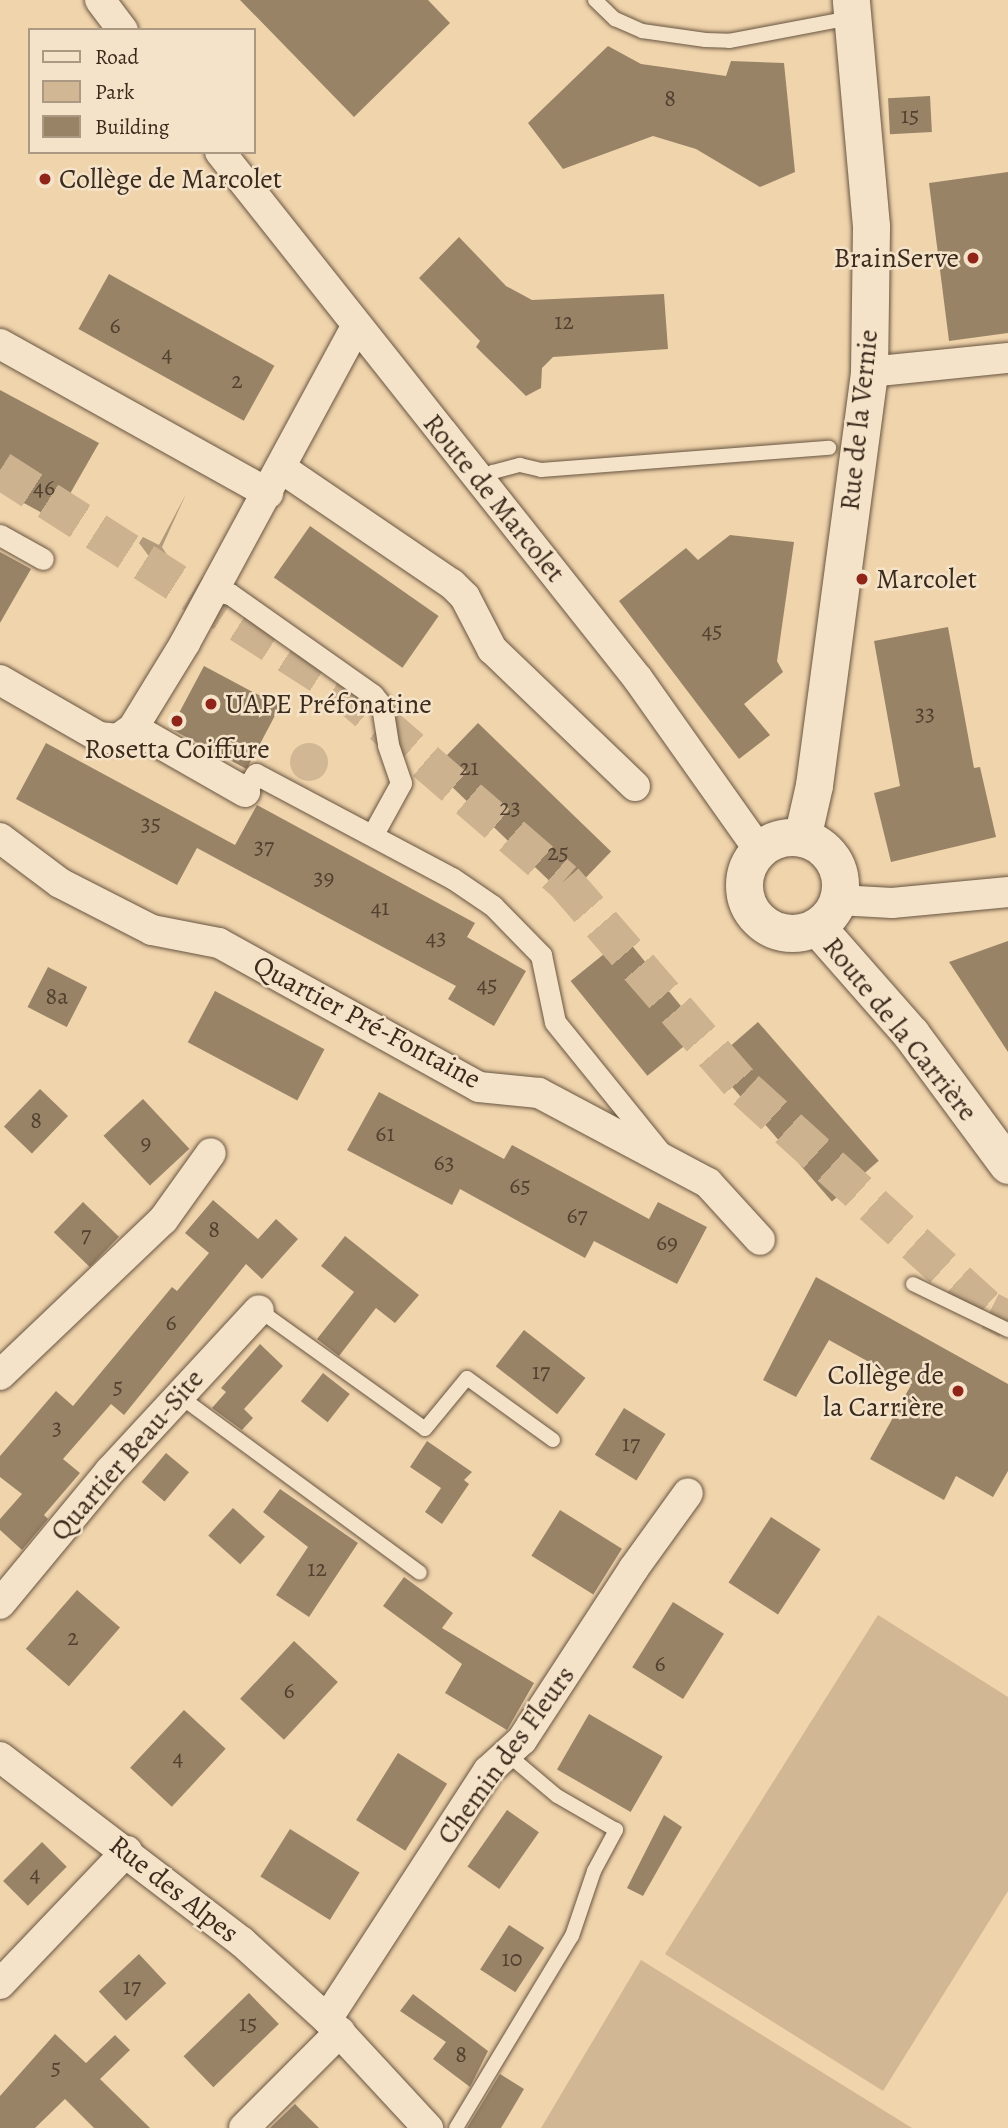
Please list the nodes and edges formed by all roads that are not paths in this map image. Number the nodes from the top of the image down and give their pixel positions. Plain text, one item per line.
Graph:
1 (100, 0) edge
2 (595, 0) edge
3 (851, 9) edge
4 (121, 28) edge
5 (222, 154) edge
6 (356, 327) junction
7 (0, 344) edge
8 (1008, 358) edge
9 (869, 372) junction
10 (829, 447) dead end
11 (274, 481) junction
12 (480, 481) junction
13 (0, 535) edge
14 (43, 559) dead end
15 (213, 591) junction
16 (4, 692) edge
17 (133, 728) junction
18 (635, 786) dead end
19 (245, 792) joint
20 (373, 834) junction
21 (0, 838) edge
22 (802, 838) junction
23 (759, 850) junction
24 (1008, 892) edge
25 (828, 914) junction
26 (211, 1153) dead end
27 (668, 1162) junction
28 (1008, 1165) edge
29 (760, 1240) dead end
30 (913, 1284) dead end
31 (259, 1310) joint
32 (1008, 1330) edge
33 (0, 1375) edge
34 (178, 1395) junction
35 (553, 1440) dead end
36 (688, 1493) dead end
37 (420, 1573) dead end
38 (0, 1604) edge
39 (507, 1754) junction
40 (0, 1757) edge
41 (127, 1852) junction
42 (0, 1984) edge
43 (334, 2025) junction
44 (244, 2128) edge
45 (428, 2128) edge
46 (456, 2128) edge

1 - 4 street
2 - 3 lane
3 - 9 street, Rue de la Vernie
5 - 6 street, Route de Marcolet
6 - 11 street
6 - 12 street, Route de Marcolet
7 - 11 street
8 - 9 street
9 - 22 street, Rue de la Vernie
10 - 12 lane
11 - 15 street
11 - 18 street
12 - 23 street, Route de Marcolet
13 - 14 street
15 - 17 street
15 - 20 street
16 - 17 street
17 - 19 street
19 - 20 street
20 - 27 street
21 - 27 street, Quartier Pré-Fontaine
22 - 23 street
22 - 25 street
23 - 25 street
24 - 25 street
25 - 28 street, Route de la Carrière
26 - 33 street
27 - 29 street, Quartier Pré-Fontaine
30 - 32 lane
31 - 34 street, Quartier Beau-Site
31 - 35 lane
34 - 37 lane
34 - 38 street, Quartier Beau-Site
36 - 39 street, Chemin des Fleurs
39 - 43 street, Chemin des Fleurs
39 - 46 lane
40 - 41 street, Rue des Alpes
41 - 42 street
41 - 43 street, Rue des Alpes
43 - 44 street
43 - 45 street, Rue des Alpes

